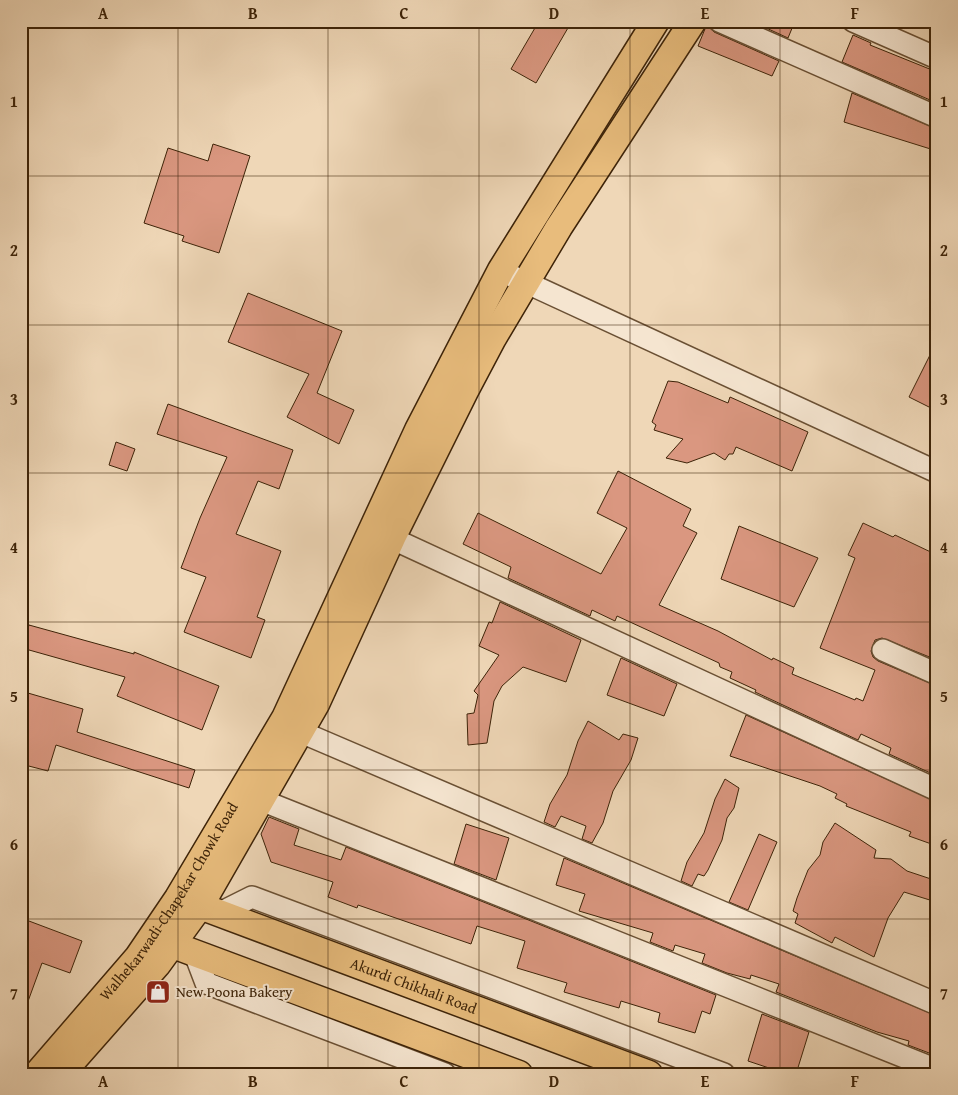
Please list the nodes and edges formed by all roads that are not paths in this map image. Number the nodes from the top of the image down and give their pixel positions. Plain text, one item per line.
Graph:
1 (656, 21) edge
2 (693, 21) edge
3 (719, 21) edge
4 (853, 21) edge
5 (937, 58) edge
6 (937, 117) edge
7 (502, 270) junction
8 (525, 282) junction
9 (937, 472) edge
10 (382, 533) junction
11 (883, 650) dead end
12 (937, 674) edge
13 (293, 725) junction
14 (937, 790) edge
15 (261, 800) junction
16 (200, 906) junction
17 (173, 945) junction
18 (937, 1004) edge
19 (937, 1070) edge
20 (37, 1074) edge
21 (61, 1074) edge
22 (445, 1074) edge
23 (520, 1074) edge
24 (649, 1074) edge
25 (724, 1074) edge

1 - 7 main road
2 - 8 main road
3 - 6 street
4 - 5 street
7 - 8 street
7 - 10 main road
8 - 9 street
8 - 10 main road
10 - 13 main road
10 - 14 street
11 - 12 street
13 - 15 main road, Walhekarwadi-Chapekar Chowk Road
13 - 16 main road, Walhekarwadi-Chapekar Chowk Road
13 - 18 street
15 - 16 main road, Walhekarwadi-Chapekar Chowk Road
15 - 19 street
16 - 17 main road, Walhekarwadi-Chapekar Chowk Road
16 - 24 main road, Akurdi Chikhali Road
16 - 25 street
17 - 20 main road, Walhekarwadi-Chapekar Chowk Road
17 - 21 main road, Walhekarwadi-Chapekar Chowk Road
17 - 22 street
17 - 23 main road

